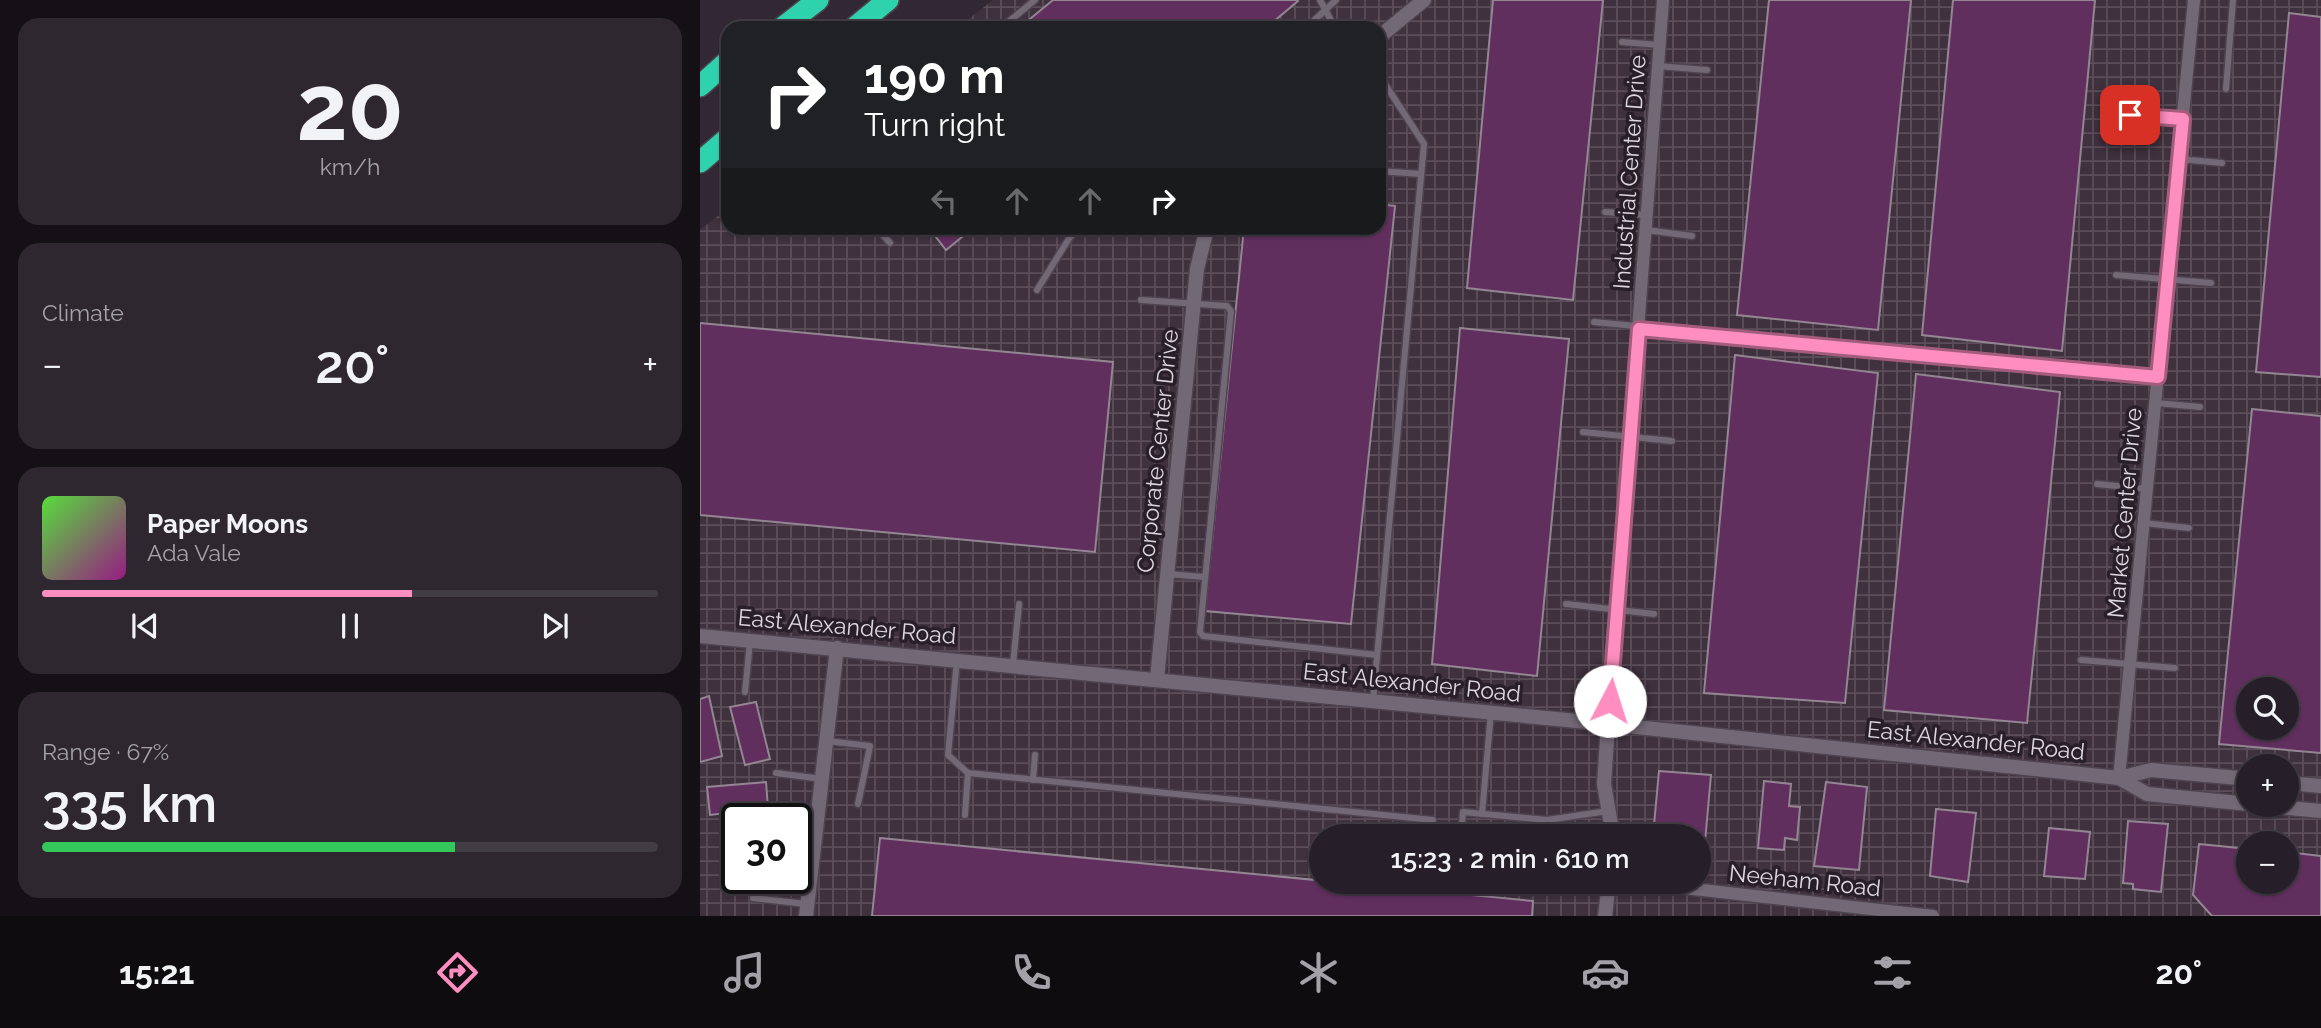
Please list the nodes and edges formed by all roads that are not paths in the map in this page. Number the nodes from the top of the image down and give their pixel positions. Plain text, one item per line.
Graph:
1 (797, 0) edge
2 (818, 0) edge
3 (888, 0) edge
4 (1035, 0) edge
5 (1320, 0) edge
6 (1336, 0) edge
7 (1424, 0) edge
8 (1663, 0) edge
9 (2194, 0) edge
10 (2233, 0) edge
11 (1324, 12) junction
12 (773, 21) edge
13 (791, 21) edge
14 (862, 21) edge
15 (1010, 21) edge
16 (1314, 21) edge
17 (1330, 21) edge
18 (1386, 31) edge
19 (1622, 42) dead end
20 (1660, 45) junction
21 (1658, 66) junction
22 (721, 68) edge
23 (1707, 70) dead end
24 (721, 74) edge
25 (700, 88) edge
26 (2225, 89) dead end
27 (1386, 91) edge
28 (2130, 115) dead end
29 (2183, 119) junction
30 (721, 144) edge
31 (2179, 159) junction
32 (700, 162) edge
33 (2222, 163) dead end
34 (1386, 172) edge
35 (1421, 174) junction
36 (1605, 212) dead end
37 (1647, 215) junction
38 (1646, 230) junction
39 (883, 235) edge
40 (1072, 235) edge
41 (1205, 235) edge
42 (1692, 236) dead end
43 (890, 243) dead end
44 (2116, 275) dead end
45 (2168, 279) junction
46 (2211, 283) dead end
47 (1037, 290) dead end
48 (1141, 300) dead end
49 (1194, 305) junction
50 (1594, 322) dead end
51 (1639, 329) junction
52 (2158, 377) junction
53 (2156, 403) junction
54 (2200, 407) dead end
55 (1583, 432) dead end
56 (1631, 437) junction
57 (1672, 441) dead end
58 (2097, 484) dead end
59 (2148, 489) junction
60 (2144, 523) junction
61 (2189, 528) dead end
62 (1167, 574) junction
63 (1204, 577) junction
64 (1019, 604) dead end
65 (1566, 604) dead end
66 (1618, 610) junction
67 (1654, 614) dead end
68 (700, 636) edge
69 (750, 640) junction
70 (836, 648) junction
71 (1377, 654) junction
72 (957, 659) junction
73 (2081, 660) dead end
74 (2131, 663) junction
75 (1013, 664) junction
76 (2175, 668) dead end
77 (1157, 679) junction
78 (745, 692) dead end
79 (1373, 701) junction
80 (1491, 712) junction
81 (1608, 724) junction
82 (826, 741) junction
83 (1035, 755) dead end
84 (776, 773) dead end
85 (968, 773) junction
86 (2119, 778) junction
87 (2236, 778) edge
88 (822, 779) junction
89 (1033, 780) junction
90 (2299, 784) edge
91 (2321, 786) edge
92 (2236, 803) edge
93 (858, 804) dead end
94 (2299, 809) edge
95 (1608, 811) junction
96 (2321, 811) edge
97 (1482, 814) junction
98 (965, 815) dead end
99 (1433, 820) dead end
100 (1462, 824) edge
101 (1611, 824) edge
102 (1711, 891) edge
103 (1608, 894) edge
104 (753, 898) dead end
105 (807, 910) edge
106 (1605, 916) edge
107 (1933, 916) edge

1 - 12 highway
2 - 13 highway
3 - 14 highway
4 - 15 lane
5 - 11 lane
6 - 11 lane
7 - 18 street
8 - 20 street, Industrial Center Drive
9 - 29 street, Market Center Drive
10 - 26 lane
11 - 16 lane
11 - 17 lane
19 - 20 lane
20 - 21 street, Industrial Center Drive
21 - 23 lane
21 - 37 street, Industrial Center Drive
22 - 25 highway
24 - 25 highway
27 - 35 lane
28 - 29 lane
29 - 31 street, Market Center Drive
30 - 32 highway
31 - 33 lane
31 - 45 street, Market Center Drive
34 - 35 lane
35 - 71 lane
36 - 37 lane
37 - 38 street, Industrial Center Drive
38 - 42 lane
38 - 51 street, Industrial Center Drive
39 - 43 lane
40 - 47 lane
41 - 49 street, Corporate Center Drive
44 - 45 lane
45 - 46 lane
45 - 52 street, Market Center Drive
48 - 49 lane
49 - 62 street, Corporate Center Drive
49 - 63 lane
50 - 51 lane
51 - 52 lane
51 - 56 street, Industrial Center Drive
52 - 53 street, Market Center Drive
53 - 54 lane
53 - 59 street, Market Center Drive
55 - 56 lane
56 - 57 lane
56 - 66 street, Industrial Center Drive
58 - 59 lane
59 - 60 street, Market Center Drive
60 - 61 lane
60 - 74 street, Market Center Drive
62 - 63 lane
62 - 77 street, Corporate Center Drive
63 - 71 lane
64 - 75 lane
65 - 66 lane
66 - 67 lane
66 - 81 street, Industrial Center Drive
68 - 69 street, East Alexander Road
69 - 70 street, East Alexander Road
69 - 78 lane
70 - 72 street, East Alexander Road
70 - 82 street
71 - 79 lane
72 - 75 street, East Alexander Road
72 - 85 lane
73 - 74 lane
74 - 76 lane
74 - 86 street, Market Center Drive
75 - 77 street, East Alexander Road
77 - 79 street, East Alexander Road
79 - 80 street, East Alexander Road
80 - 81 street, East Alexander Road
80 - 97 lane
81 - 86 street, East Alexander Road
81 - 95 street
82 - 88 street
82 - 93 lane
83 - 89 lane
84 - 88 lane
85 - 89 lane
85 - 98 lane
86 - 87 street, East Alexander Road
86 - 92 street, East Alexander Road
88 - 105 street
89 - 99 lane
90 - 91 street
94 - 96 street
95 - 97 lane
95 - 101 street
97 - 100 lane
102 - 107 street, Neeham Road
103 - 106 street
104 - 105 lane

